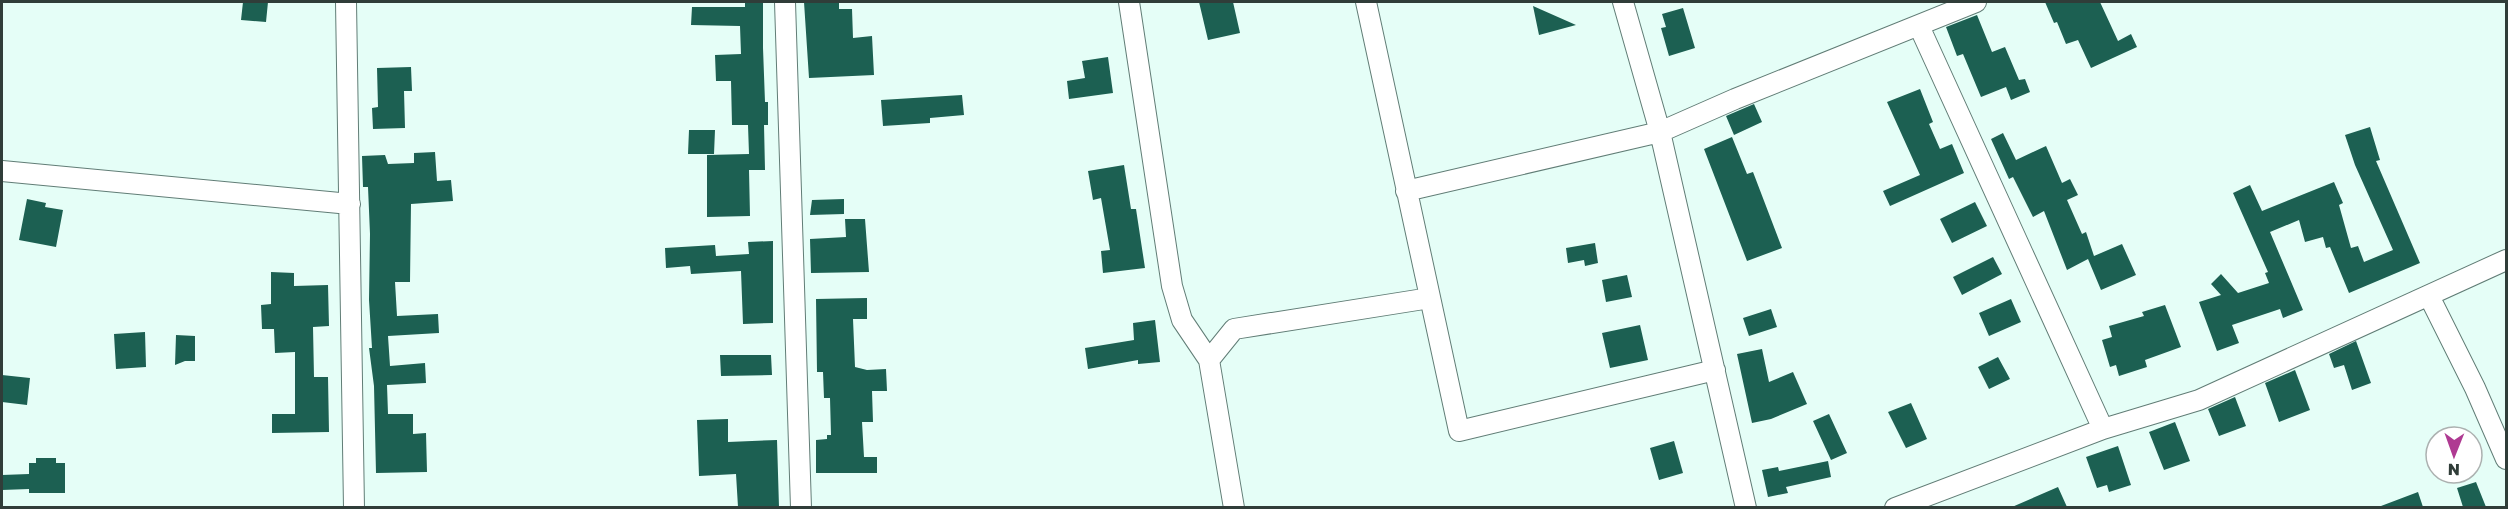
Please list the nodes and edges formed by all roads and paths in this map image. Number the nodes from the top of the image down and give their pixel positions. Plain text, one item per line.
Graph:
1 (346, 2) edge
2 (785, 2) edge
3 (1134, 2) edge
4 (1366, 2) edge
5 (1623, 2) edge
6 (1976, 2) edge
7 (1919, 26) junction
8 (1660, 132) junction
9 (2, 171) edge
10 (1406, 191) junction
11 (350, 204) junction
12 (2506, 260) edge
13 (2429, 296) junction
14 (1430, 298) junction
15 (1209, 360) junction
16 (1715, 370) junction
17 (2103, 429) junction
18 (2506, 459) edge
19 (354, 507) edge
20 (801, 507) edge
21 (1234, 507) edge
22 (1746, 507) edge
23 (1895, 507) edge

1 - 11 street
2 - 20 street
3 - 15 street
4 - 10 street
5 - 8 street
6 - 7 street
7 - 8 street
7 - 17 street
8 - 10 street
8 - 16 street
9 - 11 street
10 - 14 street
11 - 19 street
12 - 13 street
13 - 17 street
13 - 18 street
14 - 15 street
14 - 16 street
15 - 21 street
16 - 22 street
17 - 23 street

